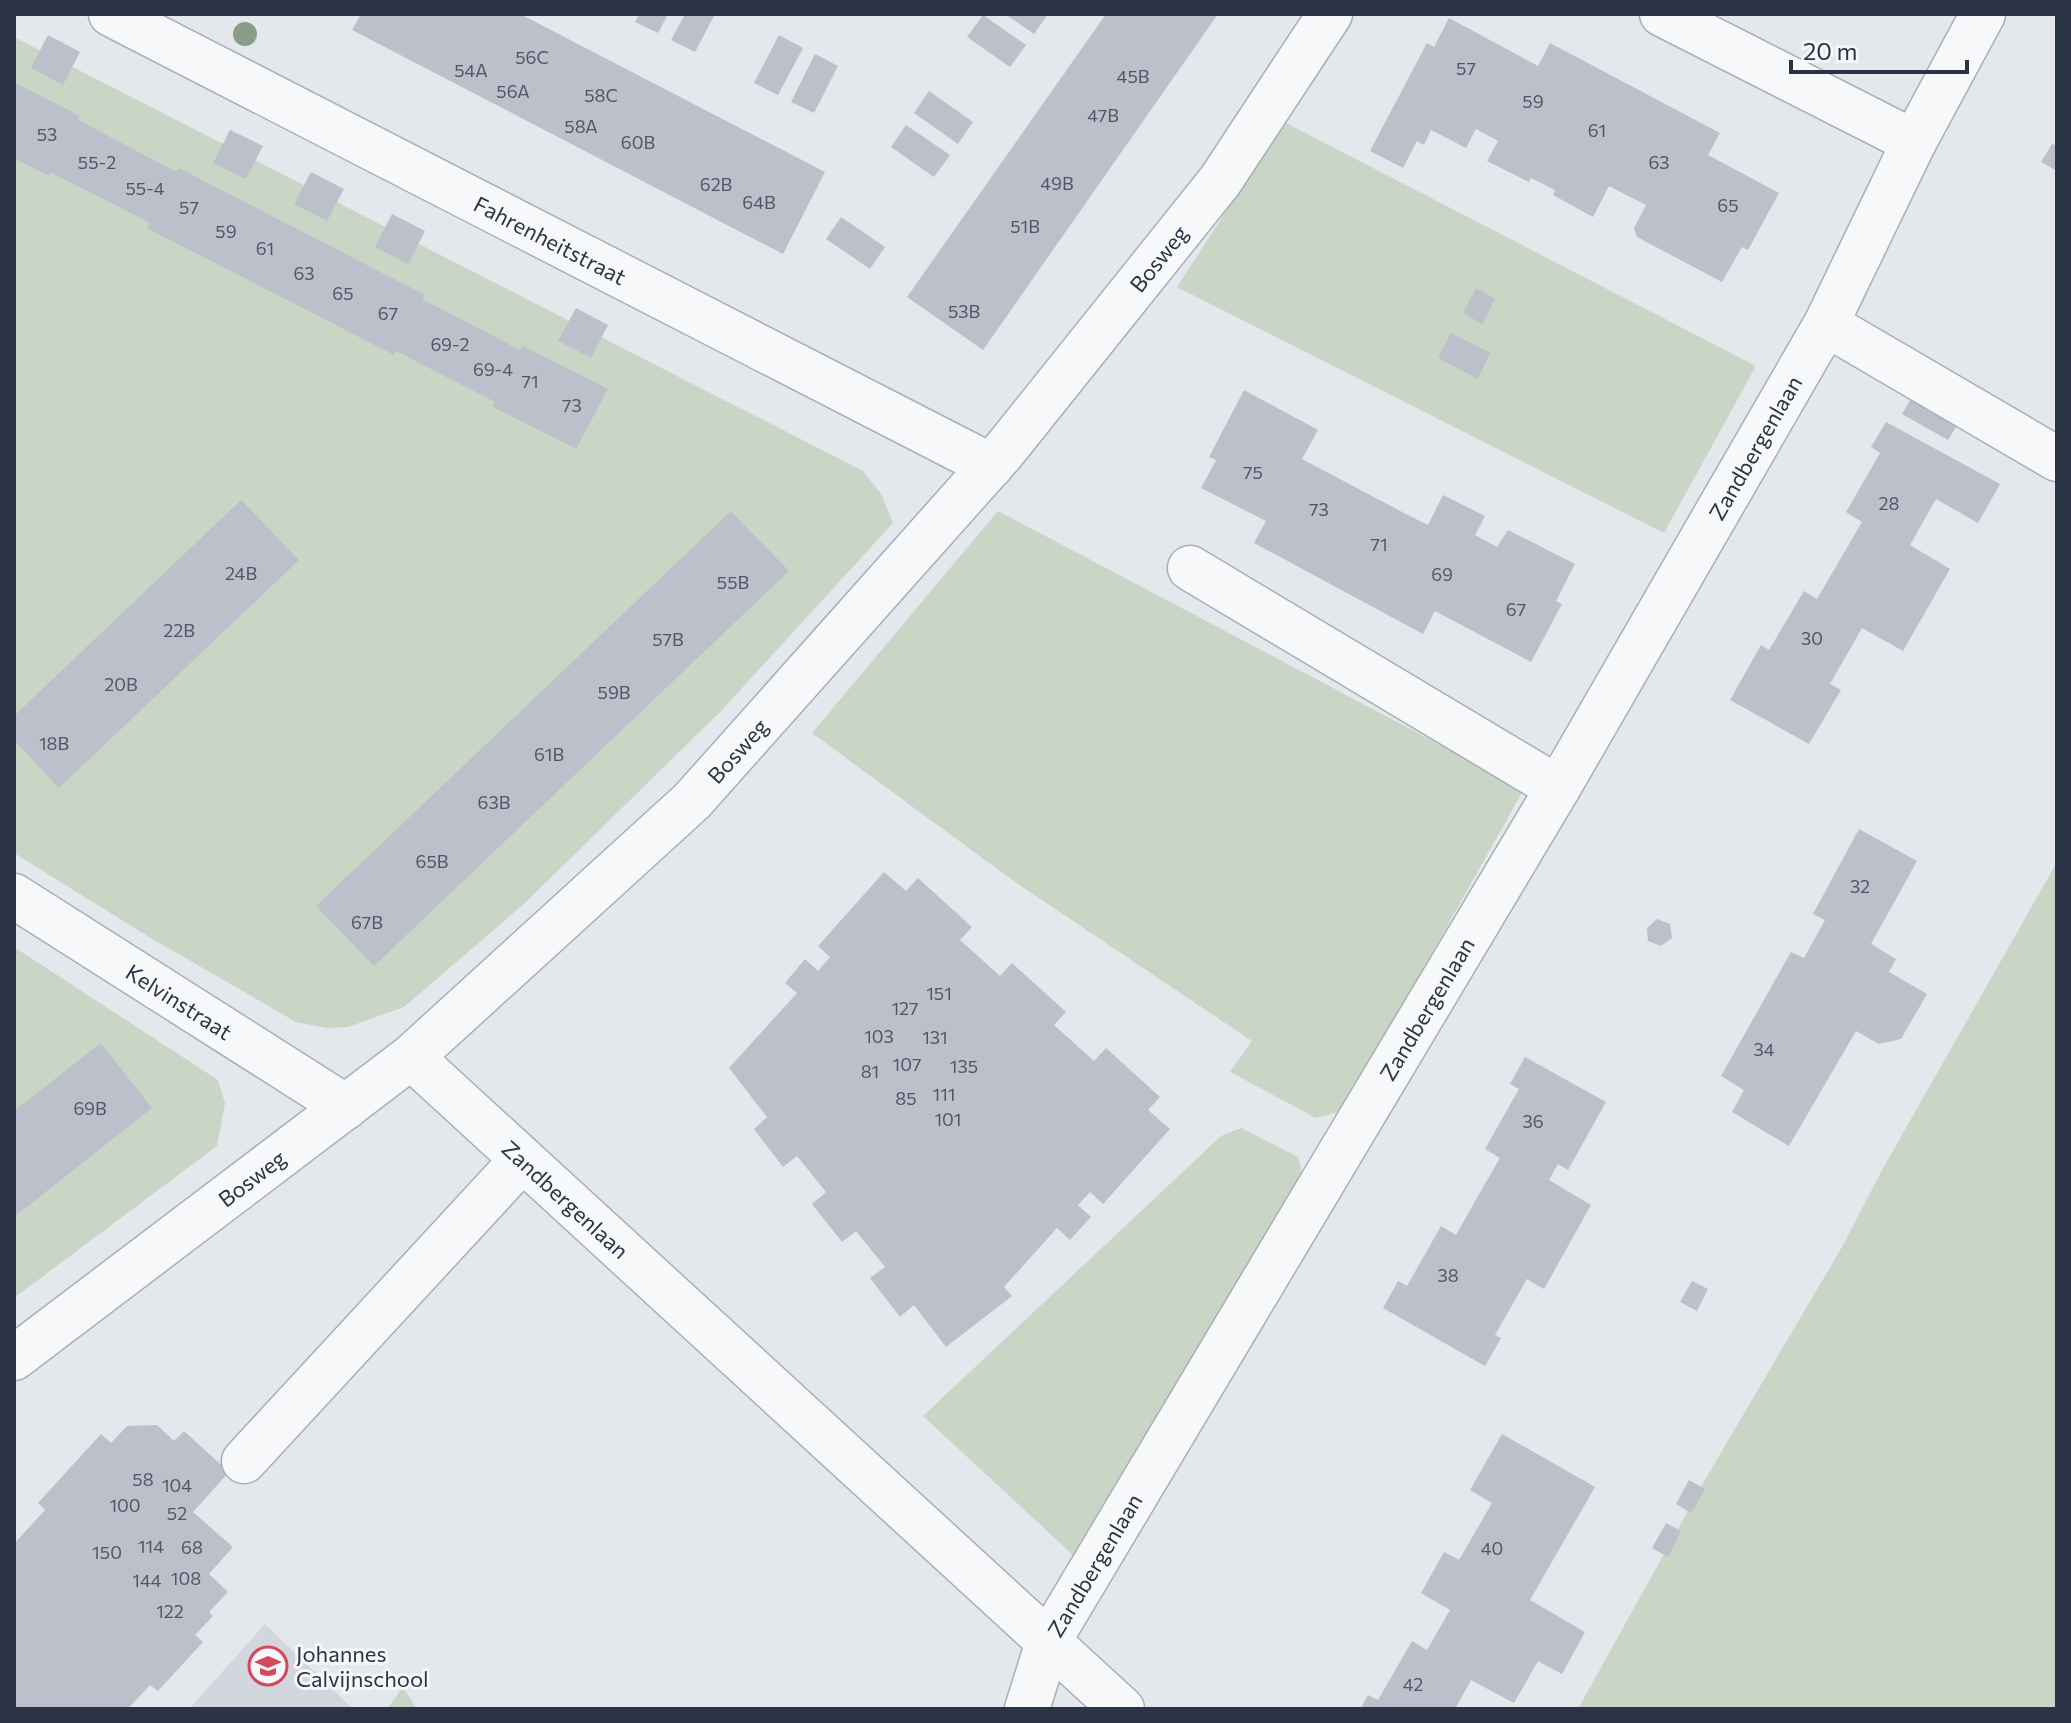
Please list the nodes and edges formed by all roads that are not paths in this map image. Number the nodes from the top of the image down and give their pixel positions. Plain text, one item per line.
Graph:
1 (111, 14) edge
2 (1330, 14) edge
3 (1662, 14) edge
4 (1983, 14) edge
5 (1914, 142) junction
6 (1826, 324) junction
7 (2057, 459) edge
8 (991, 466) junction
9 (1190, 568) dead end
10 (1558, 788) junction
11 (14, 896) edge
12 (411, 1057) junction
13 (346, 1107) junction
14 (522, 1160) junction
15 (14, 1358) edge
16 (244, 1461) dead end
17 (1048, 1642) junction
18 (1027, 1709) edge
19 (1122, 1709) edge

1 - 8 street, Fahrenheitstraat
2 - 8 street, Bosweg
3 - 5 street
4 - 5 street, Zandbergenlaan
5 - 6 street, Zandbergenlaan
6 - 7 street
6 - 10 street, Zandbergenlaan
8 - 12 street, Bosweg
9 - 10 street
10 - 17 street, Zandbergenlaan
11 - 13 street, Kelvinstraat
12 - 13 street, Bosweg
12 - 14 street, Zandbergenlaan
13 - 15 street, Bosweg
14 - 16 street
14 - 17 street, Zandbergenlaan
17 - 18 street
17 - 19 street

